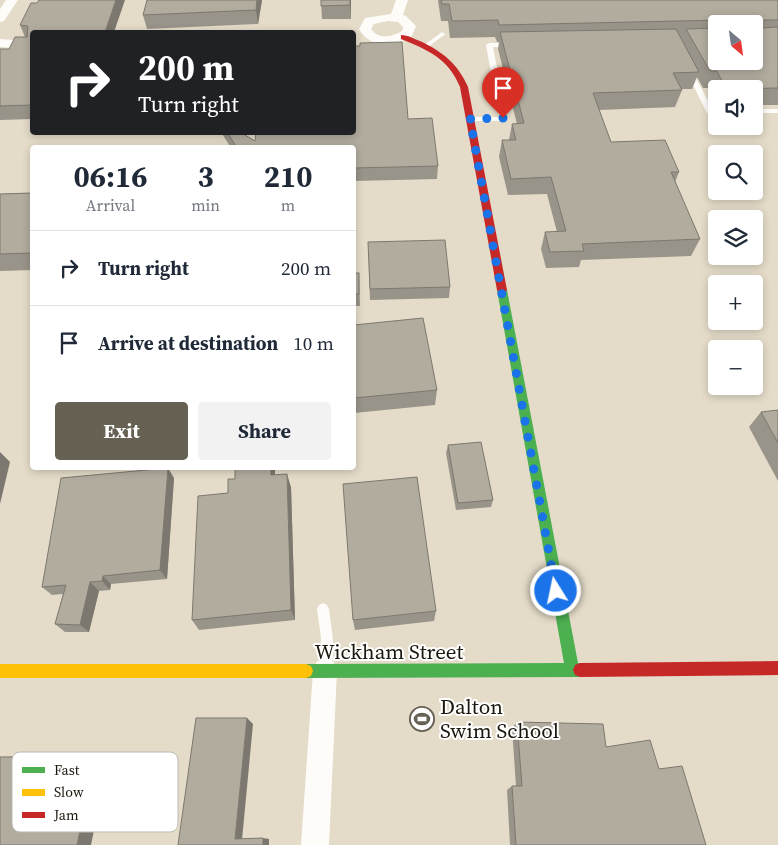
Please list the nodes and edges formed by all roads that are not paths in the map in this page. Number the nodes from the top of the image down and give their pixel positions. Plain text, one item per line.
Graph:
1 (12, 0) edge
2 (402, 0) edge
3 (396, 17) junction
4 (0, 18) edge
5 (360, 34) edge
6 (442, 34) dead end
7 (404, 37) junction
8 (0, 43) edge
9 (518, 44) edge
10 (30, 45) edge
11 (426, 46) junction
12 (686, 66) edge
13 (708, 107) edge
14 (763, 111) edge
15 (778, 111) edge
16 (470, 119) junction
17 (323, 609) dead end
18 (778, 668) edge
19 (572, 670) junction
20 (0, 671) edge
21 (325, 671) junction
22 (315, 845) edge

1 - 4 street
2 - 3 street
3 - 5 street
3 - 7 street
5 - 7 street
6 - 11 lane
7 - 11 street
8 - 10 street
9 - 16 lane
11 - 16 street
12 - 13 lane
14 - 15 lane
16 - 19 street
17 - 21 lane
18 - 19 street, Wickham Street
19 - 21 street, Wickham Street
20 - 21 street, Wickham Street
21 - 22 street

